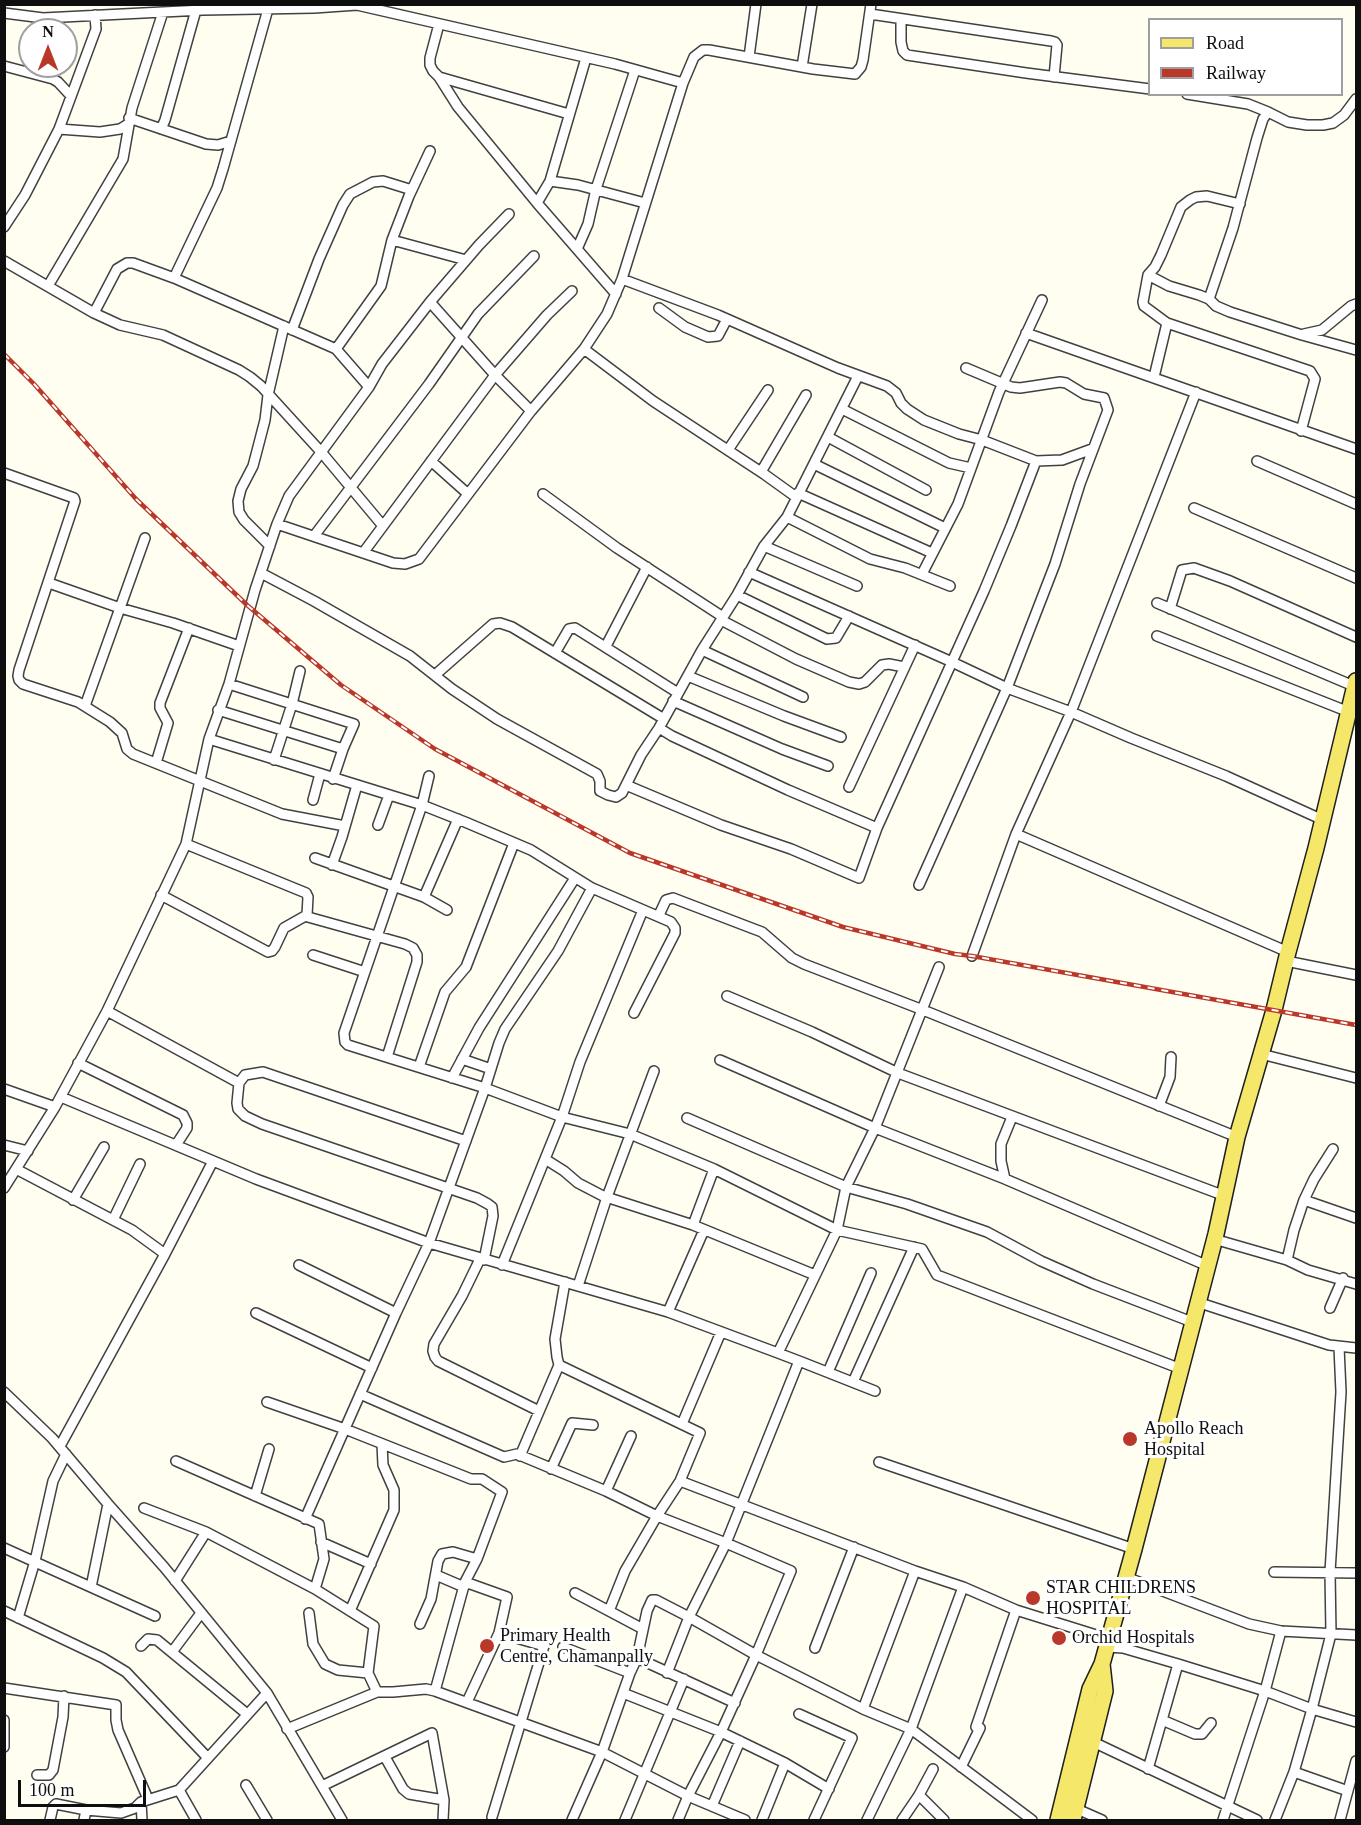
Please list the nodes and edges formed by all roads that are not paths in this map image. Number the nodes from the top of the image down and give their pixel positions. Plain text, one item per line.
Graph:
1 (756, 4) edge
2 (812, 4) edge
3 (357, 5) edge
4 (268, 9) junction
5 (871, 9) edge
6 (196, 10) junction
7 (163, 12) junction
8 (4, 13) edge
9 (95, 15) junction
10 (901, 19) junction
11 (439, 24) junction
12 (749, 57) junction
13 (586, 58) junction
14 (4, 66) edge
15 (802, 67) junction
16 (635, 70) junction
17 (439, 77) junction
18 (1054, 77) junction
19 (683, 83) junction
20 (1148, 89) edge
21 (71, 96) junction
22 (1199, 96) edge
23 (1356, 99) edge
24 (1268, 111) junction
25 (569, 114) junction
26 (129, 121) junction
27 (59, 129) junction
28 (161, 129) junction
29 (231, 141) junction
30 (430, 151) dead end
31 (550, 181) junction
32 (596, 189) junction
33 (412, 190) junction
34 (537, 203) junction
35 (645, 203) junction
36 (1240, 204) junction
37 (509, 214) dead end
38 (4, 227) edge
39 (392, 240) junction
40 (577, 249) junction
41 (534, 256) dead end
42 (466, 260) junction
43 (4, 261) edge
44 (1148, 275) junction
45 (174, 278) junction
46 (622, 279) junction
47 (48, 286) junction
48 (572, 291) dead end
49 (616, 294) junction
50 (1042, 300) dead end
51 (1209, 300) junction
52 (430, 302) junction
53 (1356, 304) edge
54 (659, 308) dead end
55 (94, 313) junction
56 (727, 319) junction
57 (1167, 323) junction
58 (288, 328) junction
59 (1026, 333) junction
60 (1302, 335) junction
61 (462, 338) junction
62 (336, 349) junction
63 (584, 349) junction
64 (1356, 350) edge
65 (966, 368) dead end
66 (495, 375) junction
67 (858, 376) junction
68 (1154, 377) junction
69 (1002, 384) junction
70 (369, 387) junction
71 (768, 390) dead end
72 (1196, 392) junction
73 (268, 394) junction
74 (806, 395) dead end
75 (842, 409) junction
76 (531, 411) junction
77 (1301, 430) junction
78 (828, 437) junction
79 (982, 440) junction
80 (1092, 449) junction
81 (1356, 449) edge
82 (728, 450) junction
83 (322, 453) junction
84 (431, 461) junction
85 (1036, 461) junction
86 (1257, 461) dead end
87 (814, 464) junction
88 (971, 468) junction
89 (761, 472) junction
90 (4, 473) edge
91 (350, 488) junction
92 (926, 490) dead end
93 (543, 494) dead end
94 (468, 495) junction
95 (797, 495) junction
96 (1356, 504) edge
97 (1194, 508) dead end
98 (787, 517) junction
99 (277, 524) junction
100 (383, 526) junction
101 (945, 528) junction
102 (314, 536) junction
103 (145, 538) dead end
104 (270, 546) junction
105 (764, 546) junction
106 (363, 553) junction
107 (932, 553) junction
108 (647, 567) junction
109 (749, 572) junction
110 (261, 573) junction
111 (922, 574) junction
112 (1356, 578) edge
113 (49, 583) junction
114 (857, 586) dead end
115 (950, 586) dead end
116 (737, 595) junction
117 (1156, 603) dead end
118 (120, 608) junction
119 (1170, 609) junction
120 (849, 616) junction
121 (722, 619) junction
122 (189, 628) junction
123 (1157, 636) dead end
124 (1356, 637) edge
125 (915, 645) junction
126 (239, 646) junction
127 (606, 646) junction
128 (702, 650) junction
129 (555, 653) junction
130 (952, 662) junction
131 (904, 667) junction
132 (300, 672) dead end
133 (435, 675) junction
134 (688, 676) junction
135 (229, 684) junction
136 (1356, 684) edge
137 (1007, 688) junction
138 (676, 697) junction
139 (803, 697) dead end
140 (292, 704) junction
141 (85, 706) junction
142 (218, 710) junction
143 (1071, 712) junction
144 (1349, 712) junction
145 (661, 723) junction
146 (283, 731) junction
147 (841, 737) dead end
148 (209, 739) junction
149 (343, 749) junction
150 (274, 760) junction
151 (156, 763) junction
152 (828, 766) dead end
153 (320, 774) junction
154 (429, 776) dead end
155 (333, 779) junction
156 (200, 780) junction
157 (357, 785) junction
158 (626, 785) junction
159 (849, 787) dead end
160 (389, 795) junction
161 (313, 800) dead end
162 (422, 806) junction
163 (458, 819) junction
164 (1323, 820) junction
165 (378, 825) dead end
166 (345, 826) junction
167 (877, 828) junction
168 (1016, 834) junction
169 (514, 843) junction
170 (186, 844) junction
171 (315, 858) dead end
172 (332, 864) junction
173 (575, 878) junction
174 (394, 885) junction
175 (919, 885) dead end
176 (592, 888) junction
177 (161, 896) junction
178 (424, 897) junction
179 (447, 910) dead end
180 (643, 910) junction
181 (307, 915) junction
182 (659, 915) junction
183 (376, 937) junction
184 (313, 955) dead end
185 (972, 956) dead end
186 (1287, 956) junction
187 (939, 967) dead end
188 (364, 972) junction
189 (1356, 975) edge
190 (726, 996) dead end
191 (923, 1010) junction
192 (106, 1011) junction
193 (634, 1013) dead end
194 (1261, 1054) junction
195 (387, 1057) junction
196 (1171, 1057) dead end
197 (462, 1059) junction
198 (720, 1060) dead end
199 (78, 1063) junction
200 (419, 1067) junction
201 (491, 1069) junction
202 (654, 1071) dead end
203 (898, 1073) junction
204 (452, 1077) junction
205 (1356, 1078) edge
206 (240, 1083) junction
207 (485, 1088) junction
208 (4, 1089) edge
209 (60, 1097) junction
210 (55, 1107) junction
211 (1159, 1107) junction
212 (562, 1117) junction
213 (1012, 1117) junction
214 (687, 1118) dead end
215 (875, 1128) junction
216 (630, 1134) junction
217 (1237, 1137) junction
218 (466, 1141) junction
219 (4, 1145) edge
220 (176, 1145) junction
221 (104, 1147) dead end
222 (1333, 1149) dead end
223 (28, 1151) junction
224 (545, 1158) junction
225 (213, 1161) junction
226 (140, 1164) dead end
227 (16, 1169) junction
228 (714, 1169) junction
229 (1005, 1179) junction
230 (846, 1187) junction
231 (4, 1188) edge
232 (448, 1188) junction
233 (1225, 1196) junction
234 (607, 1197) junction
235 (73, 1200) junction
236 (1304, 1200) junction
237 (1356, 1218) edge
238 (112, 1220) junction
239 (693, 1225) junction
240 (704, 1230) junction
241 (837, 1230) junction
242 (1214, 1239) junction
243 (429, 1243) junction
244 (914, 1248) junction
245 (165, 1254) junction
246 (482, 1259) junction
247 (1287, 1260) junction
248 (299, 1265) dead end
249 (502, 1265) junction
250 (1208, 1266) junction
251 (871, 1272) dead end
252 (815, 1275) junction
253 (1343, 1278) junction
254 (565, 1282) junction
255 (1356, 1284) edge
256 (578, 1286) junction
257 (1197, 1302) junction
258 (1330, 1308) dead end
259 (668, 1312) junction
260 (256, 1313) dead end
261 (396, 1313) junction
262 (1192, 1322) junction
263 (721, 1332) junction
264 (1339, 1347) junction
265 (1356, 1348) edge
266 (778, 1353) junction
267 (799, 1361) junction
268 (559, 1365) junction
269 (372, 1368) junction
270 (1181, 1369) junction
271 (828, 1372) junction
272 (853, 1382) junction
273 (875, 1391) dead end
274 (360, 1394) junction
275 (5, 1396) edge
276 (267, 1402) dead end
277 (540, 1411) junction
278 (682, 1424) junction
279 (593, 1425) dead end
280 (345, 1429) junction
281 (631, 1436) dead end
282 (382, 1444) junction
283 (269, 1449) dead end
284 (63, 1450) junction
285 (520, 1456) junction
286 (176, 1461) dead end
287 (879, 1462) dead end
288 (551, 1469) junction
289 (681, 1481) junction
290 (606, 1491) junction
291 (255, 1496) junction
292 (108, 1504) junction
293 (742, 1504) junction
294 (144, 1508) dead end
295 (657, 1516) junction
296 (305, 1519) junction
297 (207, 1532) junction
298 (321, 1542) junction
299 (726, 1543) junction
300 (854, 1547) junction
301 (4, 1548) edge
302 (1134, 1549) junction
303 (477, 1559) junction
304 (35, 1561) junction
305 (371, 1564) junction
306 (915, 1571) junction
307 (1274, 1572) dead end
308 (1330, 1572) junction
309 (1356, 1573) edge
310 (436, 1575) junction
311 (1126, 1577) junction
312 (175, 1581) junction
313 (464, 1584) junction
314 (91, 1587) junction
315 (963, 1587) junction
316 (315, 1589) junction
317 (575, 1593) dead end
318 (1016, 1610) junction
319 (4, 1611) edge
320 (350, 1611) junction
321 (609, 1611) junction
322 (201, 1613) junction
323 (309, 1613) dead end
324 (155, 1616) dead end
325 (689, 1617) junction
326 (18, 1618) junction
327 (420, 1624) dead end
328 (643, 1629) junction
329 (1281, 1631) junction
330 (499, 1633) junction
331 (1331, 1634) junction
332 (1356, 1635) edge
333 (1108, 1643) junction
334 (141, 1646) dead end
335 (563, 1647) dead end
336 (815, 1648) dead end
337 (172, 1652) junction
338 (756, 1656) junction
339 (637, 1658) junction
340 (1178, 1664) junction
341 (667, 1672) junction
342 (368, 1673) junction
343 (630, 1673) junction
344 (684, 1678) junction
345 (4, 1688) edge
346 (435, 1691) junction
347 (377, 1692) junction
348 (1265, 1692) junction
349 (267, 1693) junction
350 (623, 1694) junction
351 (64, 1696) junction
352 (467, 1702) junction
353 (735, 1703) junction
354 (863, 1709) junction
355 (1312, 1709) junction
356 (669, 1712) junction
357 (247, 1714) junction
358 (799, 1714) dead end
359 (4, 1720) edge
360 (1162, 1720) junction
361 (1356, 1722) edge
362 (1211, 1723) dead end
363 (522, 1724) junction
364 (287, 1729) junction
365 (911, 1729) junction
366 (721, 1732) junction
367 (1086, 1738) junction
368 (740, 1741) junction
369 (4, 1747) edge
370 (602, 1752) junction
371 (207, 1757) junction
372 (385, 1757) junction
373 (1356, 1761) edge
374 (785, 1763) junction
375 (961, 1767) junction
376 (933, 1769) dead end
377 (1148, 1769) junction
378 (1294, 1772) junction
379 (645, 1773) junction
380 (37, 1775) dead end
381 (246, 1785) dead end
382 (322, 1786) junction
383 (829, 1789) junction
384 (179, 1790) junction
385 (1348, 1791) junction
386 (919, 1795) junction
387 (688, 1796) junction
388 (145, 1800) junction
389 (444, 1800) junction
390 (712, 1806) junction
391 (1228, 1807) junction
392 (85, 1815) edge
393 (1075, 1815) edge
394 (492, 1817) dead end
395 (868, 1818) edge
396 (50, 1821) edge
397 (142, 1821) edge
398 (196, 1821) edge
399 (267, 1821) edge
400 (342, 1821) edge
401 (443, 1821) edge
402 (572, 1821) edge
403 (625, 1821) edge
404 (678, 1821) edge
405 (745, 1821) edge
406 (762, 1821) edge
407 (814, 1821) edge
408 (879, 1821) edge
409 (902, 1821) edge
410 (944, 1821) edge
411 (1032, 1821) edge
412 (1058, 1821) edge
413 (1102, 1821) edge
414 (1223, 1821) edge
415 (1257, 1821) edge
416 (1275, 1821) edge
417 (1340, 1821) edge

1 - 12 street
2 - 15 street
3 - 4 street
3 - 11 street
4 - 6 street
4 - 29 street
5 - 10 street
5 - 15 street
6 - 7 street
6 - 28 street
7 - 9 street
7 - 26 street
8 - 9 street
9 - 21 street
10 - 18 street
10 - 18 street
11 - 13 street
11 - 17 street
12 - 15 street
12 - 19 street
13 - 16 street
13 - 25 street
14 - 21 street
16 - 19 street
16 - 32 street
17 - 25 street
17 - 34 street
18 - 20 street
19 - 35 street
21 - 27 street
22 - 24 street
23 - 24 street
24 - 36 street
25 - 31 street
26 - 27 street
26 - 28 street
26 - 47 street
27 - 38 street
28 - 29 street
29 - 45 street
30 - 33 street
31 - 32 street
31 - 34 street
32 - 35 street
32 - 40 street
33 - 39 street
33 - 58 street
34 - 40 street
35 - 46 street
36 - 44 street
36 - 51 street
37 - 42 street
39 - 42 street
39 - 62 street
40 - 49 street
41 - 61 street
42 - 52 street
43 - 47 street
44 - 51 street
44 - 57 street
45 - 55 street
45 - 58 street
46 - 49 street
46 - 56 street
47 - 55 street
48 - 66 street
49 - 63 street
50 - 59 street
51 - 60 street
52 - 61 street
52 - 70 street
53 - 60 street
54 - 56 street
55 - 73 street
56 - 67 street
57 - 68 street
57 - 77 street
58 - 62 street
58 - 73 street
59 - 68 street
59 - 69 street
60 - 64 street
61 - 66 street
61 - 91 street
62 - 70 street
63 - 76 street
63 - 82 street
65 - 69 street
66 - 76 street
66 - 84 street
67 - 75 street
67 - 79 street
68 - 72 street
69 - 79 street
69 - 80 street
70 - 83 street
71 - 82 street
72 - 77 street
72 - 143 street
73 - 83 street
73 - 104 street
74 - 89 street
75 - 78 street
75 - 88 street
76 - 94 street
77 - 81 street
78 - 87 street
78 - 92 street
79 - 85 street
79 - 88 street
80 - 85 street
80 - 137 street
82 - 89 street
83 - 91 street
83 - 99 street
84 - 94 street
84 - 100 street
85 - 130 street
86 - 96 street
87 - 95 street
87 - 101 street
88 - 101 street
89 - 95 street
90 - 113 street
91 - 100 street
91 - 102 street
93 - 108 street
94 - 106 street
95 - 98 street
95 - 107 street
97 - 112 street
98 - 105 street
98 - 111 street
99 - 102 street
99 - 104 street
100 - 106 street
101 - 107 street
102 - 106 street
103 - 118 street
104 - 110 street
105 - 109 street
105 - 114 street
107 - 111 street
108 - 121 street
108 - 127 street
109 - 116 street
109 - 120 street
110 - 126 street
110 - 133 street
111 - 115 street
113 - 118 street
113 - 141 street
116 - 120 street
116 - 121 street
117 - 119 street
118 - 122 street
118 - 141 street
119 - 124 street
119 - 136 street
120 - 125 street
121 - 128 street
121 - 131 street
122 - 126 street
122 - 151 street
123 - 144 street
125 - 130 street
125 - 131 street
126 - 135 street
127 - 129 street
127 - 138 street
128 - 134 street
128 - 139 street
129 - 133 street
129 - 145 street
130 - 137 street
130 - 167 street
131 - 159 street
132 - 140 street
133 - 158 street
134 - 138 street
134 - 147 street
135 - 140 street
135 - 142 street
136 - 144 main road
137 - 143 street
137 - 175 street
138 - 145 street
138 - 152 street
140 - 146 street
140 - 149 street
141 - 151 street
142 - 146 street
142 - 148 street
143 - 164 street
143 - 168 street
144 - 164 main road
145 - 158 street
145 - 167 street
146 - 149 street
146 - 150 street
148 - 150 street
148 - 156 street
149 - 155 street
150 - 153 street
151 - 156 street
153 - 155 street
153 - 161 street
154 - 162 street
155 - 157 street
156 - 166 street
156 - 170 street
157 - 160 street
157 - 166 street
158 - 167 street
160 - 162 street
160 - 165 street
162 - 163 street
162 - 174 street
163 - 169 street
163 - 178 street
164 - 186 main road
166 - 172 street
168 - 185 street
168 - 186 street
169 - 173 street
169 - 200 street
170 - 177 street
170 - 181 street
171 - 172 street
172 - 174 street
173 - 176 street
173 - 197 street
174 - 178 street
174 - 183 street
176 - 180 street
176 - 201 street
177 - 181 street
177 - 192 street
178 - 179 street
180 - 182 street
180 - 212 street
181 - 183 street
182 - 191 street
182 - 193 street
183 - 188 street
183 - 195 street
184 - 188 street
186 - 189 street
186 - 194 main road
187 - 191 street
188 - 195 street
190 - 203 street
191 - 203 street
191 - 211 street
192 - 199 street
192 - 206 street
194 - 205 street
194 - 217 main road
195 - 200 street
196 - 211 street
197 - 201 street
197 - 204 street
198 - 215 street
199 - 209 street
199 - 220 street
200 - 204 street
201 - 207 street
202 - 216 street
203 - 213 street
203 - 215 street
204 - 207 street
206 - 218 street
206 - 232 street
207 - 212 street
207 - 218 street
208 - 210 street
209 - 210 street
209 - 220 street
210 - 223 street
211 - 217 street
212 - 216 street
212 - 224 street
213 - 229 street
213 - 233 street
214 - 230 street
215 - 229 street
215 - 230 street
216 - 228 street
216 - 234 street
217 - 233 main road
218 - 232 street
219 - 223 street
220 - 225 street
221 - 235 street
222 - 236 street
223 - 227 street
224 - 234 street
224 - 249 street
225 - 243 street
225 - 245 street
226 - 238 street
227 - 231 street
227 - 235 street
228 - 239 street
228 - 241 street
229 - 250 street
230 - 241 street
230 - 262 street
232 - 243 street
232 - 246 street
233 - 242 main road
234 - 239 street
234 - 256 street
235 - 238 street
236 - 237 street
236 - 247 street
238 - 245 street
239 - 240 street
240 - 252 street
240 - 259 street
241 - 244 street
241 - 252 street
242 - 247 street
242 - 250 main road
243 - 246 street
243 - 261 street
244 - 270 street
244 - 272 street
245 - 284 street
246 - 249 street
246 - 277 street
247 - 253 street
248 - 261 street
249 - 254 street
250 - 257 main road
251 - 271 street
252 - 266 street
253 - 255 street
253 - 258 street
254 - 256 street
254 - 268 street
256 - 259 street
257 - 262 main road
257 - 264 street
259 - 263 street
260 - 269 street
261 - 269 street
262 - 270 main road
263 - 266 street
263 - 278 street
264 - 265 street
264 - 308 street
266 - 267 street
267 - 271 street
267 - 293 street
268 - 277 street
268 - 278 street
269 - 274 street
270 - 302 main road
271 - 272 street
272 - 273 street
274 - 280 street
274 - 285 street
275 - 284 street
276 - 280 street
277 - 285 street
278 - 289 street
279 - 288 street
280 - 282 street
280 - 296 street
281 - 290 street
282 - 303 street
282 - 305 street
283 - 291 street
284 - 292 street
284 - 304 street
285 - 288 street
286 - 291 street
287 - 302 street
288 - 290 street
289 - 293 street
289 - 295 street
290 - 295 street
291 - 296 street
292 - 312 street
292 - 314 street
293 - 299 street
293 - 300 street
294 - 297 street
295 - 299 street
295 - 321 street
296 - 298 street
297 - 312 street
297 - 316 street
298 - 305 street
298 - 316 street
299 - 325 street
299 - 338 street
300 - 306 street
300 - 336 street
301 - 304 street
302 - 311 main road
303 - 310 street
303 - 313 street
304 - 314 street
304 - 326 street
305 - 320 street
306 - 315 street
306 - 354 street
307 - 308 street
308 - 309 street
308 - 331 street
310 - 313 street
310 - 327 street
311 - 329 street
311 - 333 main road
312 - 322 street
313 - 330 street
313 - 346 street
314 - 324 street
315 - 318 street
315 - 365 street
316 - 320 street
317 - 321 street
318 - 333 street
318 - 375 street
319 - 326 street
320 - 342 street
321 - 328 street
322 - 337 street
322 - 349 street
323 - 342 street
325 - 328 street
325 - 338 street
325 - 341 street
326 - 371 street
328 - 339 street
329 - 331 street
329 - 348 street
330 - 352 street
330 - 363 street
331 - 332 street
331 - 355 street
333 - 340 street
333 - 367 main road
334 - 337 street
335 - 343 street
337 - 357 street
338 - 353 street
338 - 354 street
339 - 341 street
339 - 343 street
340 - 348 street
340 - 360 street
341 - 344 street
342 - 347 street
343 - 350 street
344 - 353 street
344 - 356 street
345 - 351 street
346 - 347 street
346 - 352 street
347 - 364 street
348 - 355 street
348 - 391 street
349 - 357 street
349 - 364 street
350 - 356 street
350 - 370 street
351 - 380 street
351 - 388 street
352 - 363 street
353 - 366 street
354 - 365 street
355 - 361 street
355 - 378 street
356 - 366 street
356 - 379 street
357 - 371 street
358 - 383 street
359 - 369 street
360 - 362 street
360 - 377 street
363 - 370 street
363 - 394 street
364 - 382 street
365 - 375 street
365 - 395 street
366 - 368 street
366 - 387 street
367 - 377 street
367 - 393 main road
367 - 412 main road
368 - 374 street
368 - 390 street
370 - 379 street
370 - 402 street
371 - 384 street
372 - 382 street
372 - 389 street
372 - 389 street
373 - 385 street
374 - 383 street
374 - 406 street
375 - 411 street
376 - 386 street
377 - 391 street
378 - 385 street
378 - 416 street
379 - 387 street
379 - 403 street
381 - 399 street
382 - 400 street
383 - 407 street
384 - 388 street
384 - 398 street
385 - 417 street
386 - 409 street
386 - 410 street
387 - 390 street
387 - 404 street
388 - 392 street
388 - 397 street
389 - 401 street
390 - 405 street
391 - 414 street
391 - 415 street
392 - 396 street
393 - 413 street
395 - 408 street

